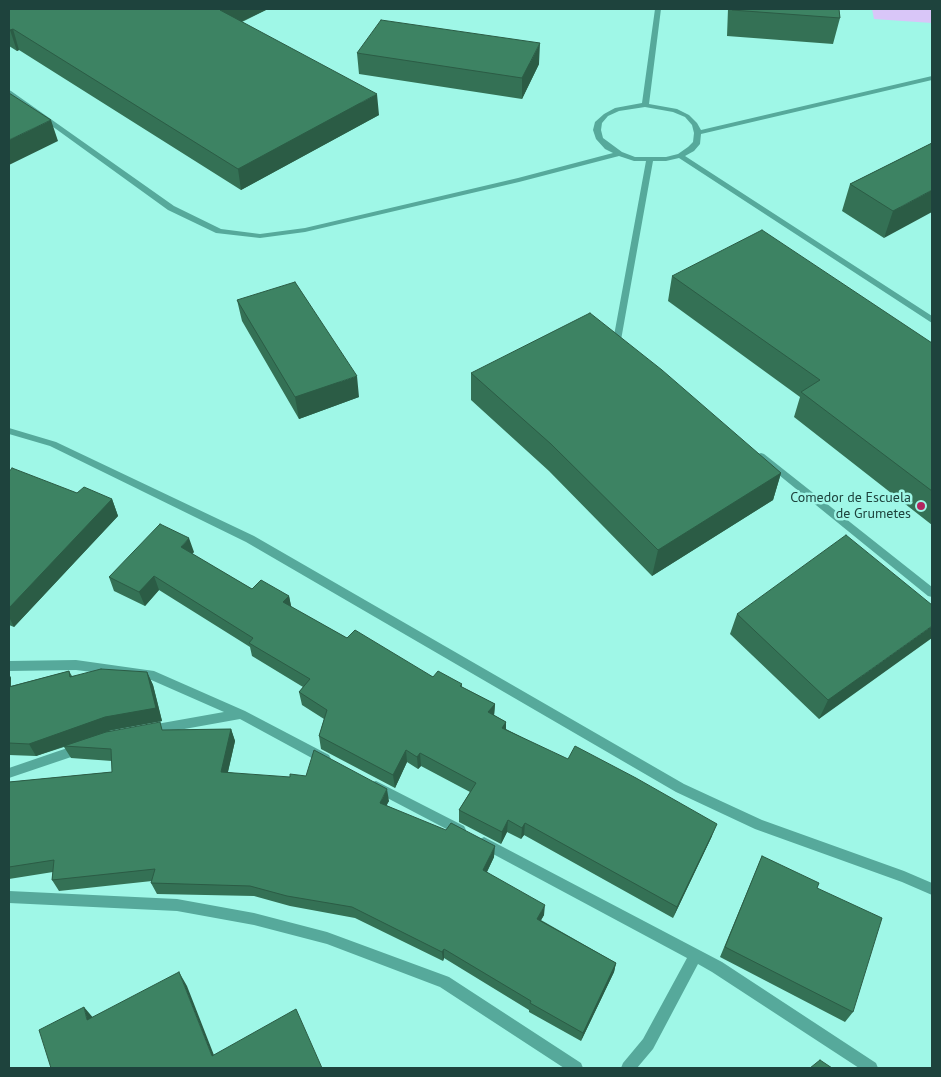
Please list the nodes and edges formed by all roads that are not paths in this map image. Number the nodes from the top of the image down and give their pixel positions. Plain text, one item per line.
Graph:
1 (658, 9) edge
2 (932, 78) edge
3 (9, 92) edge
4 (645, 105) junction
5 (698, 133) junction
6 (619, 154) junction
7 (680, 156) junction
8 (650, 160) junction
9 (932, 320) edge
10 (632, 353) edge
11 (9, 431) edge
12 (755, 452) edge
13 (932, 593) edge
14 (9, 666) edge
15 (241, 714) junction
16 (139, 732) edge
17 (93, 744) edge
18 (337, 765) edge
19 (9, 772) edge
20 (363, 779) edge
21 (932, 889) edge
22 (9, 897) edge
23 (695, 956) junction
24 (576, 1068) edge
25 (628, 1068) edge
26 (870, 1068) edge

1 - 4 street
2 - 5 street
3 - 6 street
4 - 5 street
4 - 6 street
5 - 7 street
6 - 8 street
7 - 8 street
7 - 9 street
8 - 10 street
11 - 21 street
12 - 13 street
14 - 15 street
15 - 16 street
15 - 18 street
17 - 19 street
20 - 23 street
22 - 24 street
23 - 25 street
23 - 26 street

